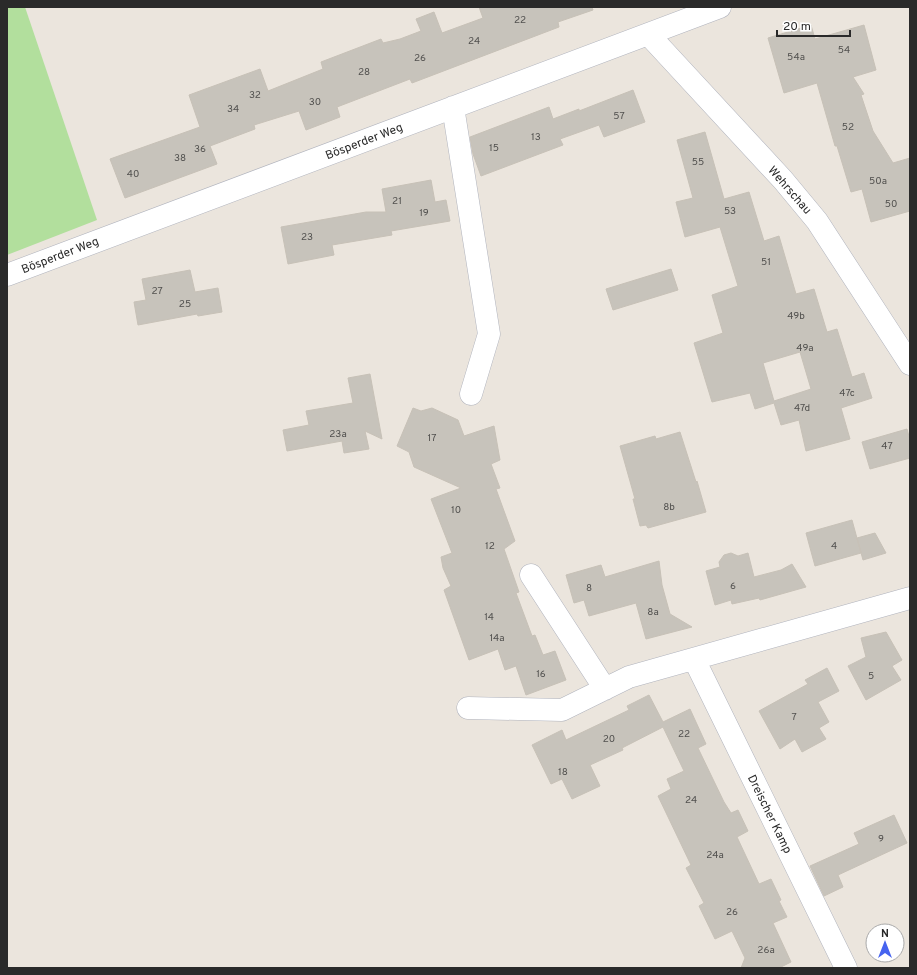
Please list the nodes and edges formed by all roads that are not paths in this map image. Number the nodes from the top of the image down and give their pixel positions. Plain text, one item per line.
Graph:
1 (720, 7) edge
2 (648, 34) junction
3 (453, 108) junction
4 (7, 275) edge
5 (910, 364) edge
6 (471, 394) dead end
7 (531, 575) dead end
8 (910, 598) edge
9 (694, 659) junction
10 (605, 689) junction
11 (468, 708) dead end
12 (846, 968) edge

1 - 2 street, Bösperder Weg
2 - 3 street, Bösperder Weg
2 - 5 street, Wehrschau
3 - 4 street, Bösperder Weg
3 - 6 street
7 - 10 street
8 - 9 street
9 - 10 street
9 - 12 street, Dreischer Kamp
10 - 11 street

